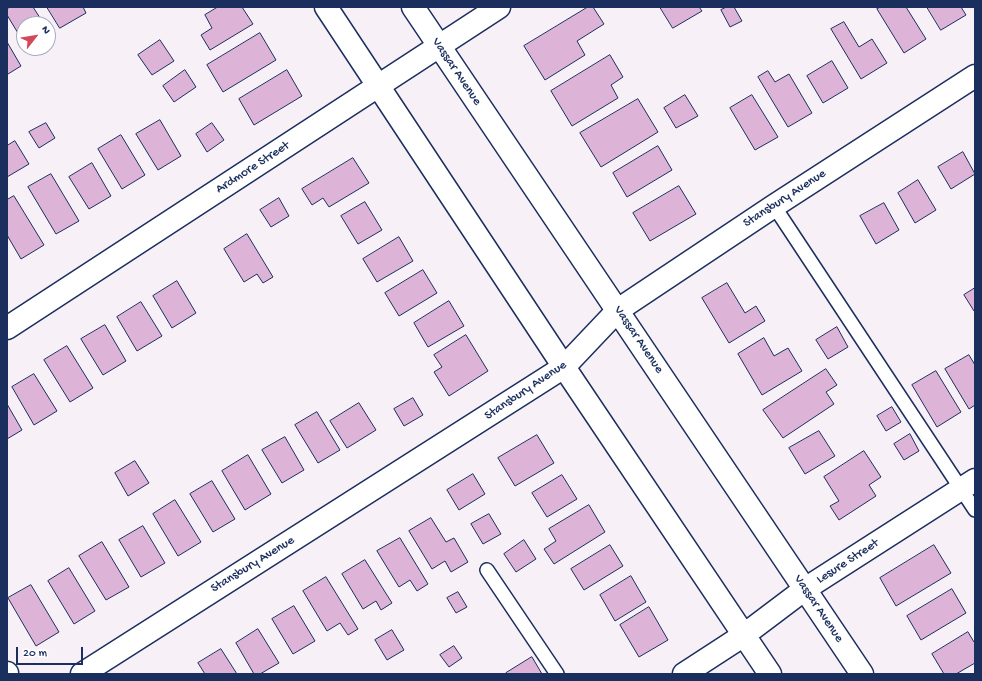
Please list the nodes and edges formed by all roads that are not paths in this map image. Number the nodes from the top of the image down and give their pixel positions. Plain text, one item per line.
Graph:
1 (326, 7) edge
2 (413, 7) edge
3 (499, 7) edge
4 (439, 46) junction
5 (975, 76) edge
6 (379, 86) junction
7 (774, 206) junction
8 (618, 310) junction
9 (7, 328) edge
10 (564, 367) junction
11 (968, 484) edge
12 (975, 510) edge
13 (488, 570) dead end
14 (805, 589) junction
15 (744, 635) junction
16 (82, 674) edge
17 (557, 674) edge
18 (684, 674) edge
19 (770, 674) edge
20 (862, 674) edge

1 - 6 street
2 - 4 street, Vassar Avenue
3 - 4 street, Ardmore Street
4 - 6 street, Ardmore Street
4 - 8 street, Vassar Avenue
5 - 7 street, Stansbury Avenue
6 - 9 street, Ardmore Street
6 - 10 street
7 - 8 street, Stansbury Avenue
7 - 11 lane
8 - 10 street, Stansbury Avenue
8 - 14 street, Vassar Avenue
10 - 15 street
10 - 16 street, Stansbury Avenue
11 - 12 lane
11 - 14 street, Lesure Street
13 - 17 lane
14 - 15 street, Lesure Street
14 - 20 street, Vassar Avenue
15 - 18 street, Lesure Street
15 - 19 street

